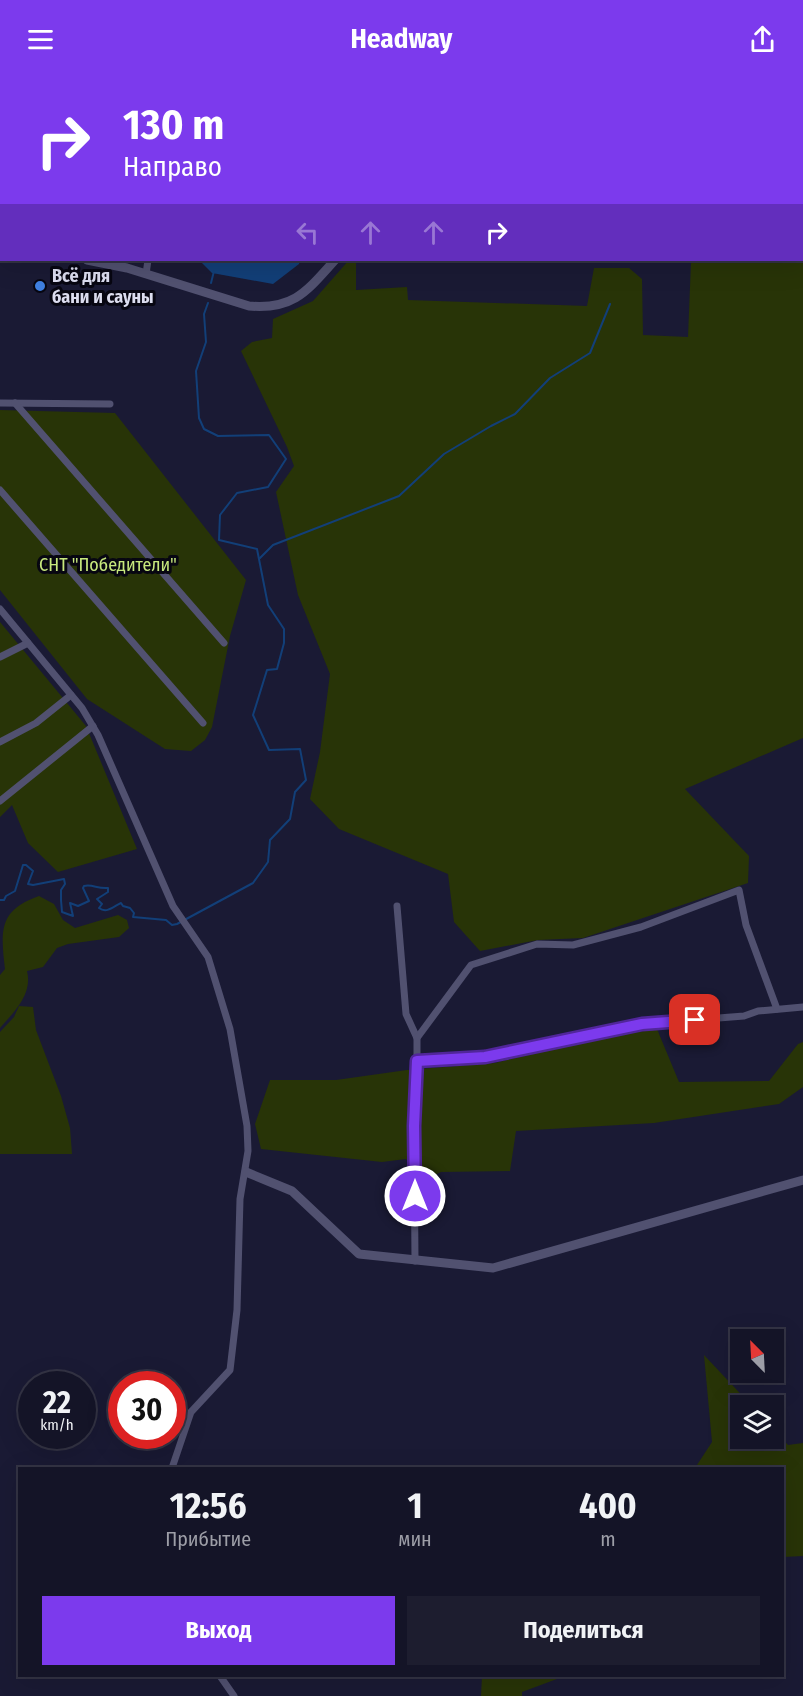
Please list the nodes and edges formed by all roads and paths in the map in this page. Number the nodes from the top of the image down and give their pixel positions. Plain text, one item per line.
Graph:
1 (91, 261) edge
2 (148, 261) edge
3 (334, 261) edge
4 (147, 274) junction
5 (0, 403) edge
6 (15, 404) junction
7 (110, 404) dead end
8 (0, 490) edge
9 (0, 609) edge
10 (28, 643) junction
11 (224, 643) dead end
12 (0, 657) edge
13 (71, 695) junction
14 (203, 723) dead end
15 (93, 726) junction
16 (0, 742) edge
17 (0, 801) edge
18 (397, 906) dead end
19 (803, 1007) edge
20 (777, 1009) junction
21 (417, 1038) junction
22 (417, 1061) junction
23 (246, 1172) junction
24 (803, 1180) edge
25 (415, 1261) junction
26 (172, 1467) edge
27 (221, 1677) edge
28 (234, 1696) edge

1 - 4 street
2 - 4 street
3 - 4 street
5 - 6 street
6 - 7 street
6 - 11 street
8 - 14 street
9 - 10 street
10 - 12 street
10 - 13 street
13 - 15 street
13 - 16 street
15 - 17 street
15 - 23 street
18 - 21 street
19 - 20 street
20 - 21 street
20 - 22 street
21 - 22 street
22 - 25 street
23 - 25 street
23 - 26 street
24 - 25 street
27 - 28 street

